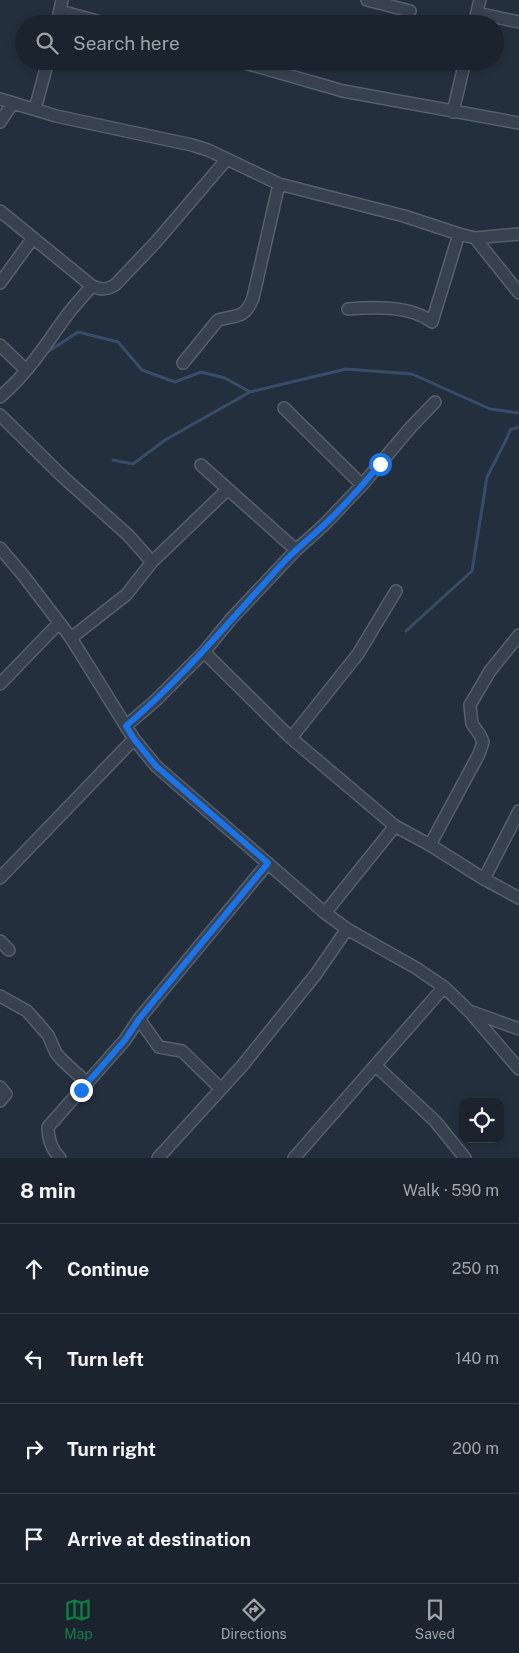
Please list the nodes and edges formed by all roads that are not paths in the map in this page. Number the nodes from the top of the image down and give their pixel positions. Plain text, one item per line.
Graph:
1 (367, 0) edge
2 (480, 0) edge
3 (61, 6) edge
4 (410, 12) dead end
5 (84, 15) edge
6 (477, 15) edge
7 (504, 21) edge
8 (519, 22) edge
9 (46, 70) edge
10 (270, 70) edge
11 (463, 70) edge
12 (0, 99) edge
13 (13, 103) junction
14 (35, 109) junction
15 (453, 112) junction
16 (0, 122) edge
17 (519, 124) edge
18 (227, 159) junction
19 (279, 184) junction
20 (0, 211) edge
21 (459, 234) junction
22 (519, 234) edge
23 (33, 238) junction
24 (476, 238) junction
25 (0, 284) edge
26 (92, 286) junction
27 (519, 293) edge
28 (348, 308) dead end
29 (0, 345) edge
30 (183, 363) dead end
31 (26, 370) junction
32 (0, 397) edge
33 (436, 402) dead end
34 (284, 408) dead end
35 (0, 415) edge
36 (201, 465) dead end
37 (362, 485) junction
38 (228, 489) junction
39 (0, 548) edge
40 (296, 550) junction
41 (152, 562) junction
42 (396, 591) dead end
43 (60, 623) junction
44 (519, 635) edge
45 (71, 638) junction
46 (204, 652) junction
47 (0, 684) edge
48 (126, 726) junction
49 (291, 738) junction
50 (134, 739) junction
51 (519, 811) edge
52 (395, 826) junction
53 (430, 845) junction
54 (268, 863) junction
55 (0, 878) edge
56 (484, 879) junction
57 (519, 898) edge
58 (326, 912) junction
59 (347, 929) junction
60 (0, 941) edge
61 (9, 950) dead end
62 (444, 987) junction
63 (0, 996) edge
64 (470, 1012) junction
65 (139, 1019) junction
66 (519, 1029) edge
67 (376, 1066) junction
68 (519, 1069) edge
69 (87, 1083) junction
70 (0, 1087) edge
71 (222, 1089) junction
72 (0, 1101) edge
73 (60, 1158) edge
74 (158, 1158) edge
75 (294, 1158) edge
76 (465, 1158) edge

1 - 4 street
2 - 6 street
3 - 5 street
7 - 8 street
9 - 14 street
10 - 15 street
11 - 15 street
12 - 13 street
13 - 14 street
13 - 16 street
14 - 18 street
15 - 17 street
18 - 19 street
18 - 26 street
19 - 21 street
19 - 30 street
20 - 23 street
21 - 24 street
21 - 28 street
22 - 24 street
23 - 25 street
23 - 26 street
24 - 27 street
26 - 31 street
29 - 31 street
31 - 32 street
33 - 37 street
34 - 37 street
35 - 41 street
36 - 38 street
37 - 40 street
38 - 40 street
38 - 41 street
39 - 43 street
40 - 46 street
41 - 45 street
42 - 49 street
43 - 45 street
43 - 47 street
44 - 53 street
45 - 48 street
46 - 48 street
46 - 49 street
48 - 50 street
49 - 52 street
50 - 54 street
50 - 55 street
51 - 56 street
52 - 53 street
52 - 58 street
53 - 56 street
54 - 58 street
54 - 65 street
56 - 57 street
58 - 59 street
59 - 62 street
59 - 71 street
60 - 61 street
62 - 64 street
62 - 67 street
63 - 69 street
64 - 66 street
64 - 68 street
65 - 69 street
65 - 71 street
67 - 75 street
67 - 76 street
69 - 73 street
70 - 72 street
71 - 74 street

